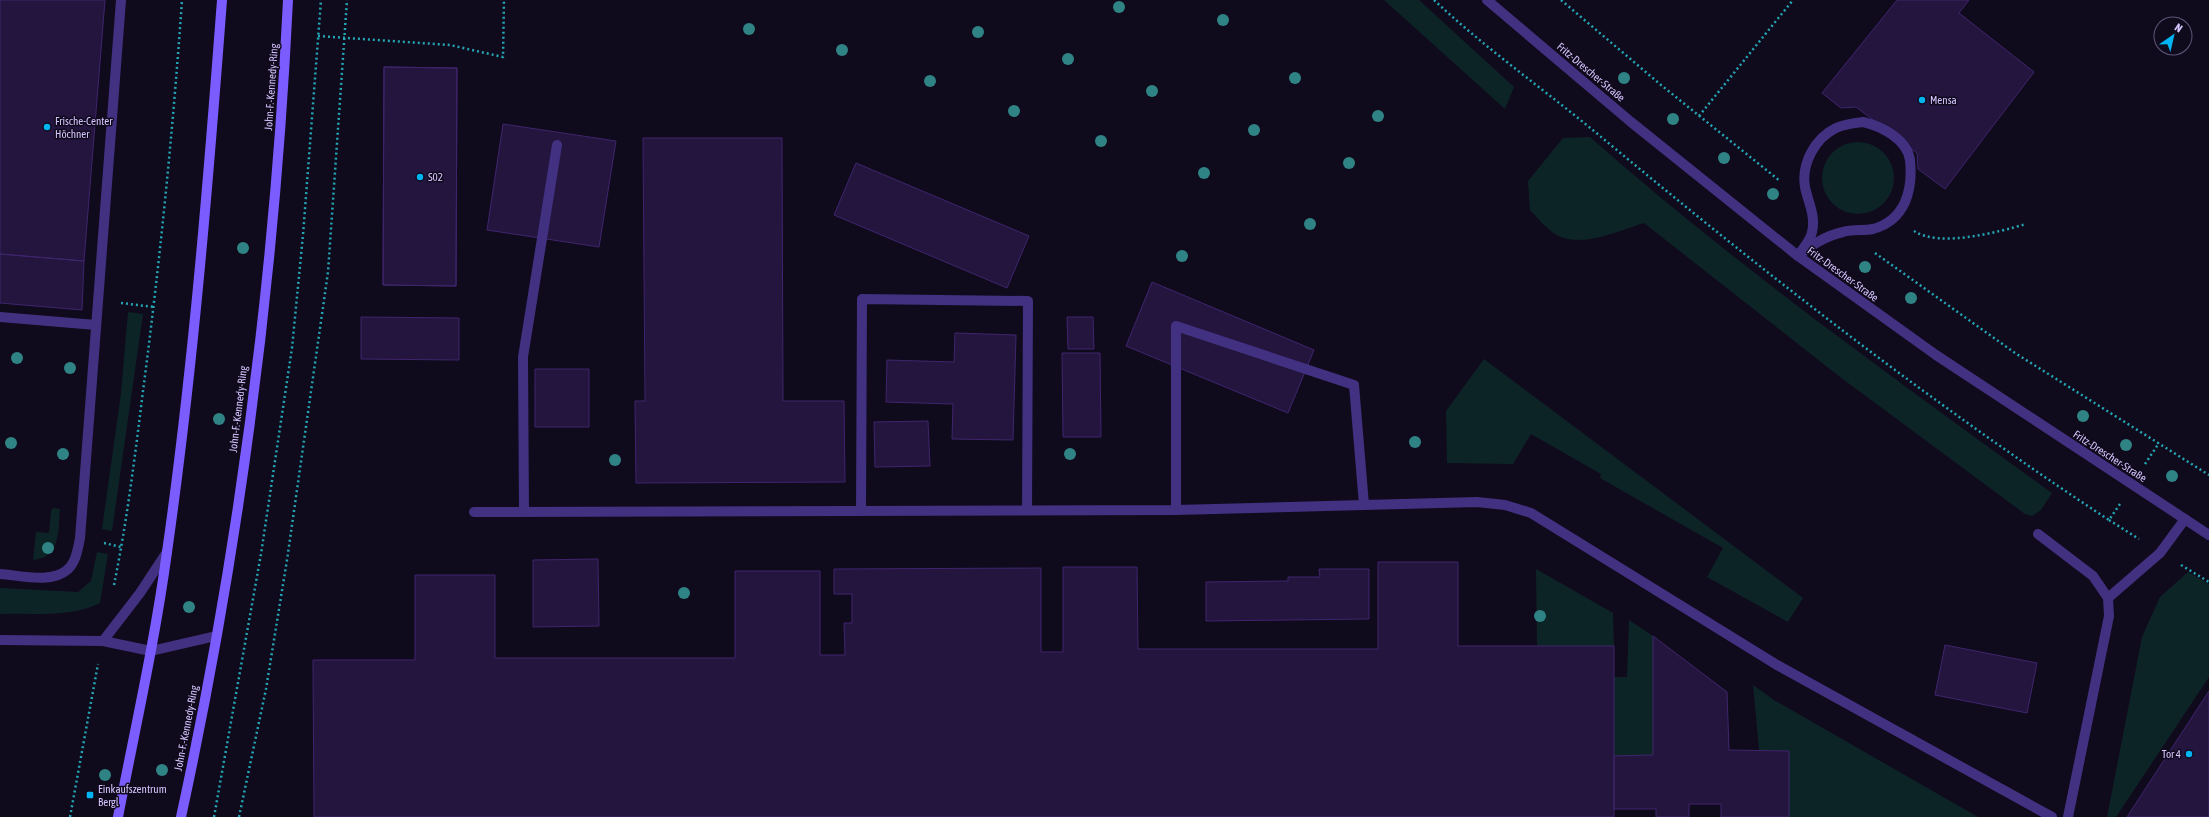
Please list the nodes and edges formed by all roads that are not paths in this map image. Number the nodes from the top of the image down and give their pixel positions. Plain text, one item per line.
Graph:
1 (121, 0) edge
2 (222, 0) edge
3 (288, 0) edge
4 (1487, 0) edge
5 (557, 145) dead end
6 (1798, 256) junction
7 (0, 318) edge
8 (96, 325) junction
9 (1364, 505) junction
10 (861, 510) junction
11 (1027, 510) junction
12 (1176, 510) junction
13 (474, 512) dead end
14 (524, 512) junction
15 (2185, 519) junction
16 (2038, 534) dead end
17 (2209, 535) edge
18 (167, 552) junction
19 (0, 574) edge
20 (2108, 598) junction
21 (216, 636) junction
22 (0, 640) edge
23 (103, 641) junction
24 (151, 651) junction
25 (118, 817) edge
26 (181, 817) edge
27 (2052, 817) edge
28 (2068, 817) edge

1 - 8 street
2 - 18 main road
3 - 21 main road, John-F.-Kennedy-Ring
4 - 6 street, Fritz-Drescher-Straße
5 - 14 street
6 - 6 street
6 - 15 street, Fritz-Drescher-Straße
7 - 8 street
8 - 19 street
9 - 12 street
9 - 12 street
9 - 27 street
10 - 11 street
10 - 11 street
10 - 14 street
11 - 12 street
13 - 14 street
15 - 17 street, Fritz-Drescher-Straße
15 - 20 street
16 - 20 street
18 - 23 street
18 - 24 main road
20 - 28 street
21 - 24 street
21 - 26 main road, John-F.-Kennedy-Ring
22 - 23 street
23 - 24 street
24 - 25 main road

